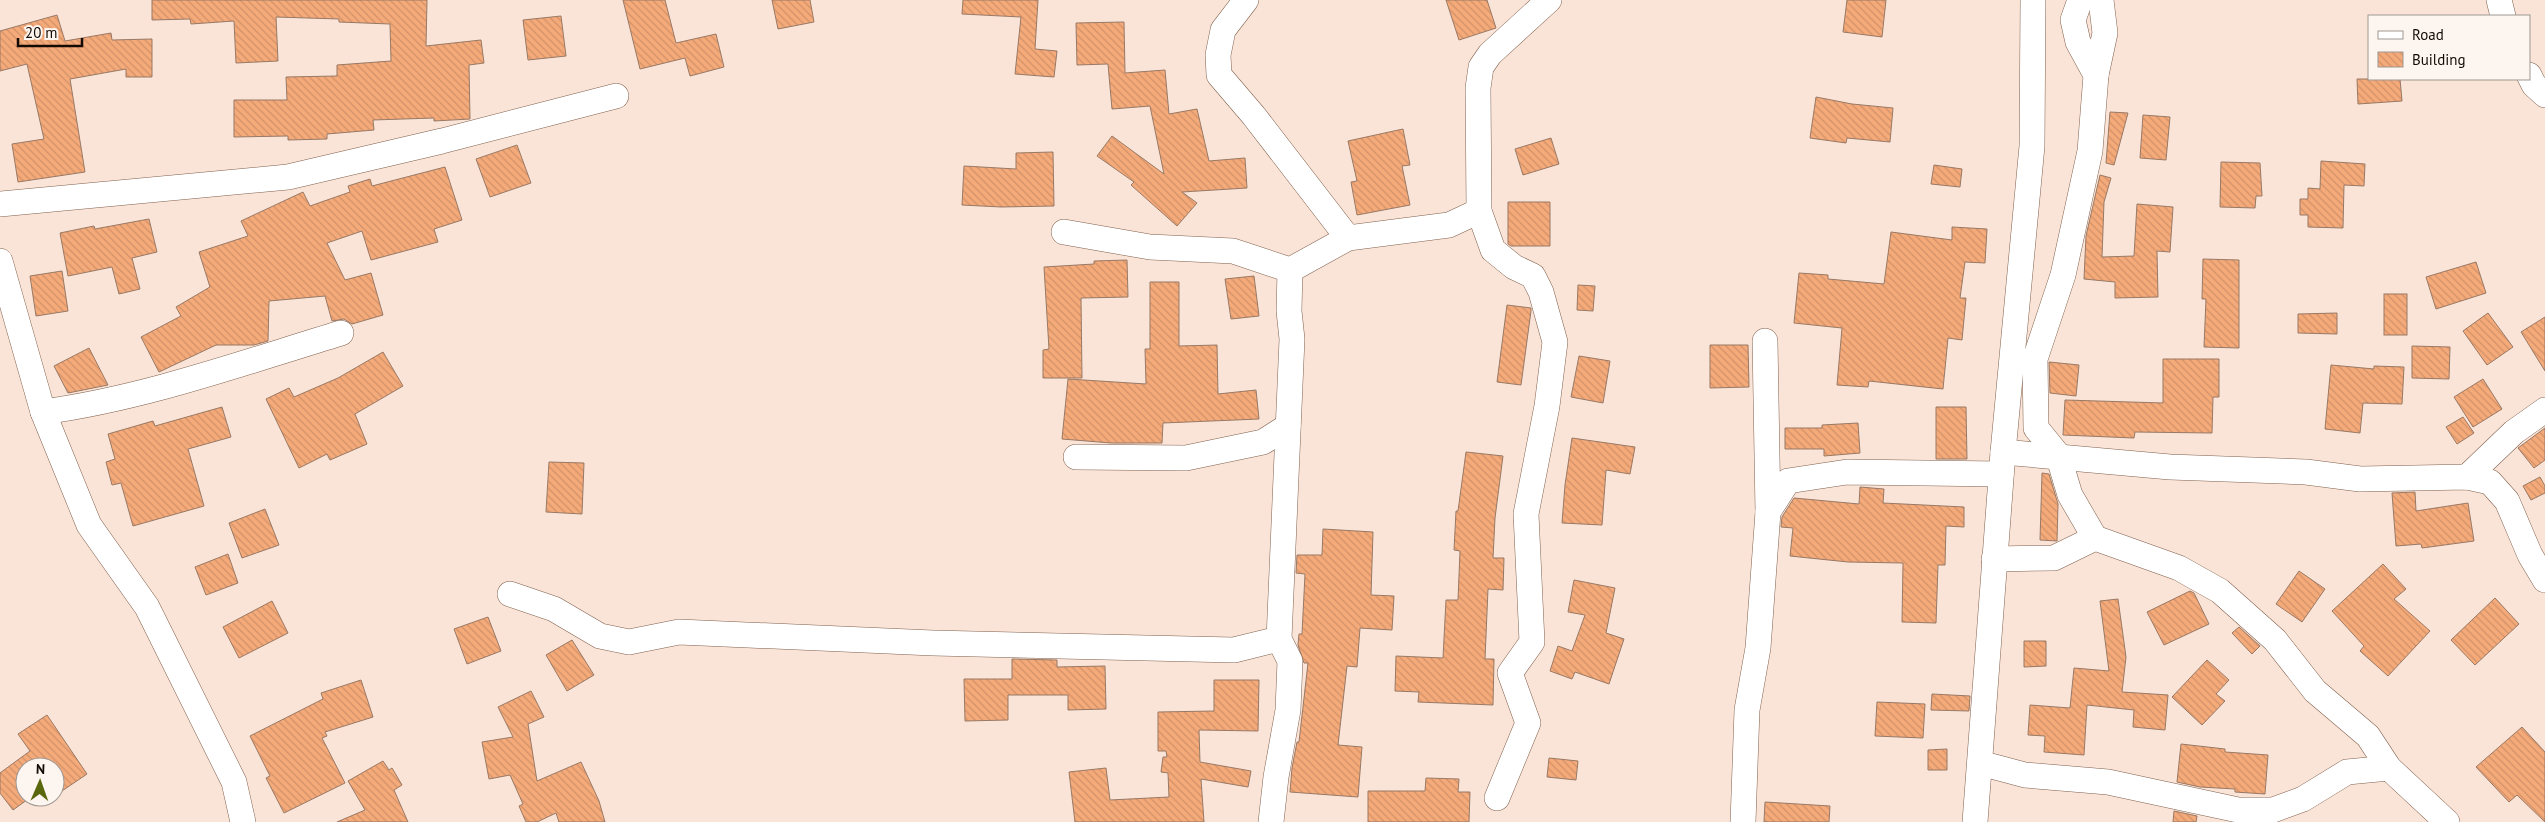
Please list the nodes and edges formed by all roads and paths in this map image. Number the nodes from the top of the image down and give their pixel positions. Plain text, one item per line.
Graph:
1 (1246, 0) edge
2 (1549, 0) edge
3 (2033, 0) edge
4 (2080, 0) edge
5 (2101, 0) edge
6 (2499, 0) edge
7 (2503, 15) edge
8 (2096, 74) junction
9 (2530, 77) edge
10 (2545, 95) edge
11 (616, 96) dead end
12 (0, 204) edge
13 (1479, 212) junction
14 (1064, 232) dead end
15 (1348, 238) junction
16 (0, 261) edge
17 (1290, 270) junction
18 (4, 295) edge
19 (340, 333) dead end
20 (1765, 341) dead end
21 (2012, 345) junction
22 (2035, 359) junction
23 (2545, 410) edge
24 (43, 412) junction
25 (1288, 426) junction
26 (1263, 442) junction
27 (2058, 455) junction
28 (1287, 456) junction
29 (1076, 457) dead end
30 (2002, 463) junction
31 (2467, 477) junction
32 (1768, 512) junction
33 (2095, 538) junction
34 (1994, 559) junction
35 (2545, 580) edge
36 (510, 594) dead end
37 (1279, 639) junction
38 (1980, 763) junction
39 (2388, 768) junction
40 (1497, 798) dead end
41 (243, 822) edge
42 (1271, 822) edge
43 (1743, 822) edge
44 (1975, 822) edge
45 (2447, 822) edge

1 - 15 street
2 - 13 street
3 - 21 street
4 - 8 street
5 - 8 street
6 - 7 street
8 - 22 street
9 - 10 street
11 - 12 street
13 - 15 street
13 - 40 street
14 - 17 street
15 - 17 street
16 - 18 street
17 - 25 street
18 - 24 street
19 - 24 street
20 - 32 street
21 - 22 street
21 - 30 street
22 - 27 street
23 - 31 street
24 - 41 street
25 - 26 street
25 - 28 street
26 - 28 street
26 - 29 street
27 - 30 street
27 - 31 street
27 - 33 street
28 - 37 street
30 - 32 street
30 - 34 street
31 - 35 street
32 - 43 street
33 - 34 street
33 - 39 street
34 - 38 street
36 - 37 street
37 - 42 street
38 - 39 street
38 - 44 street
39 - 45 street

